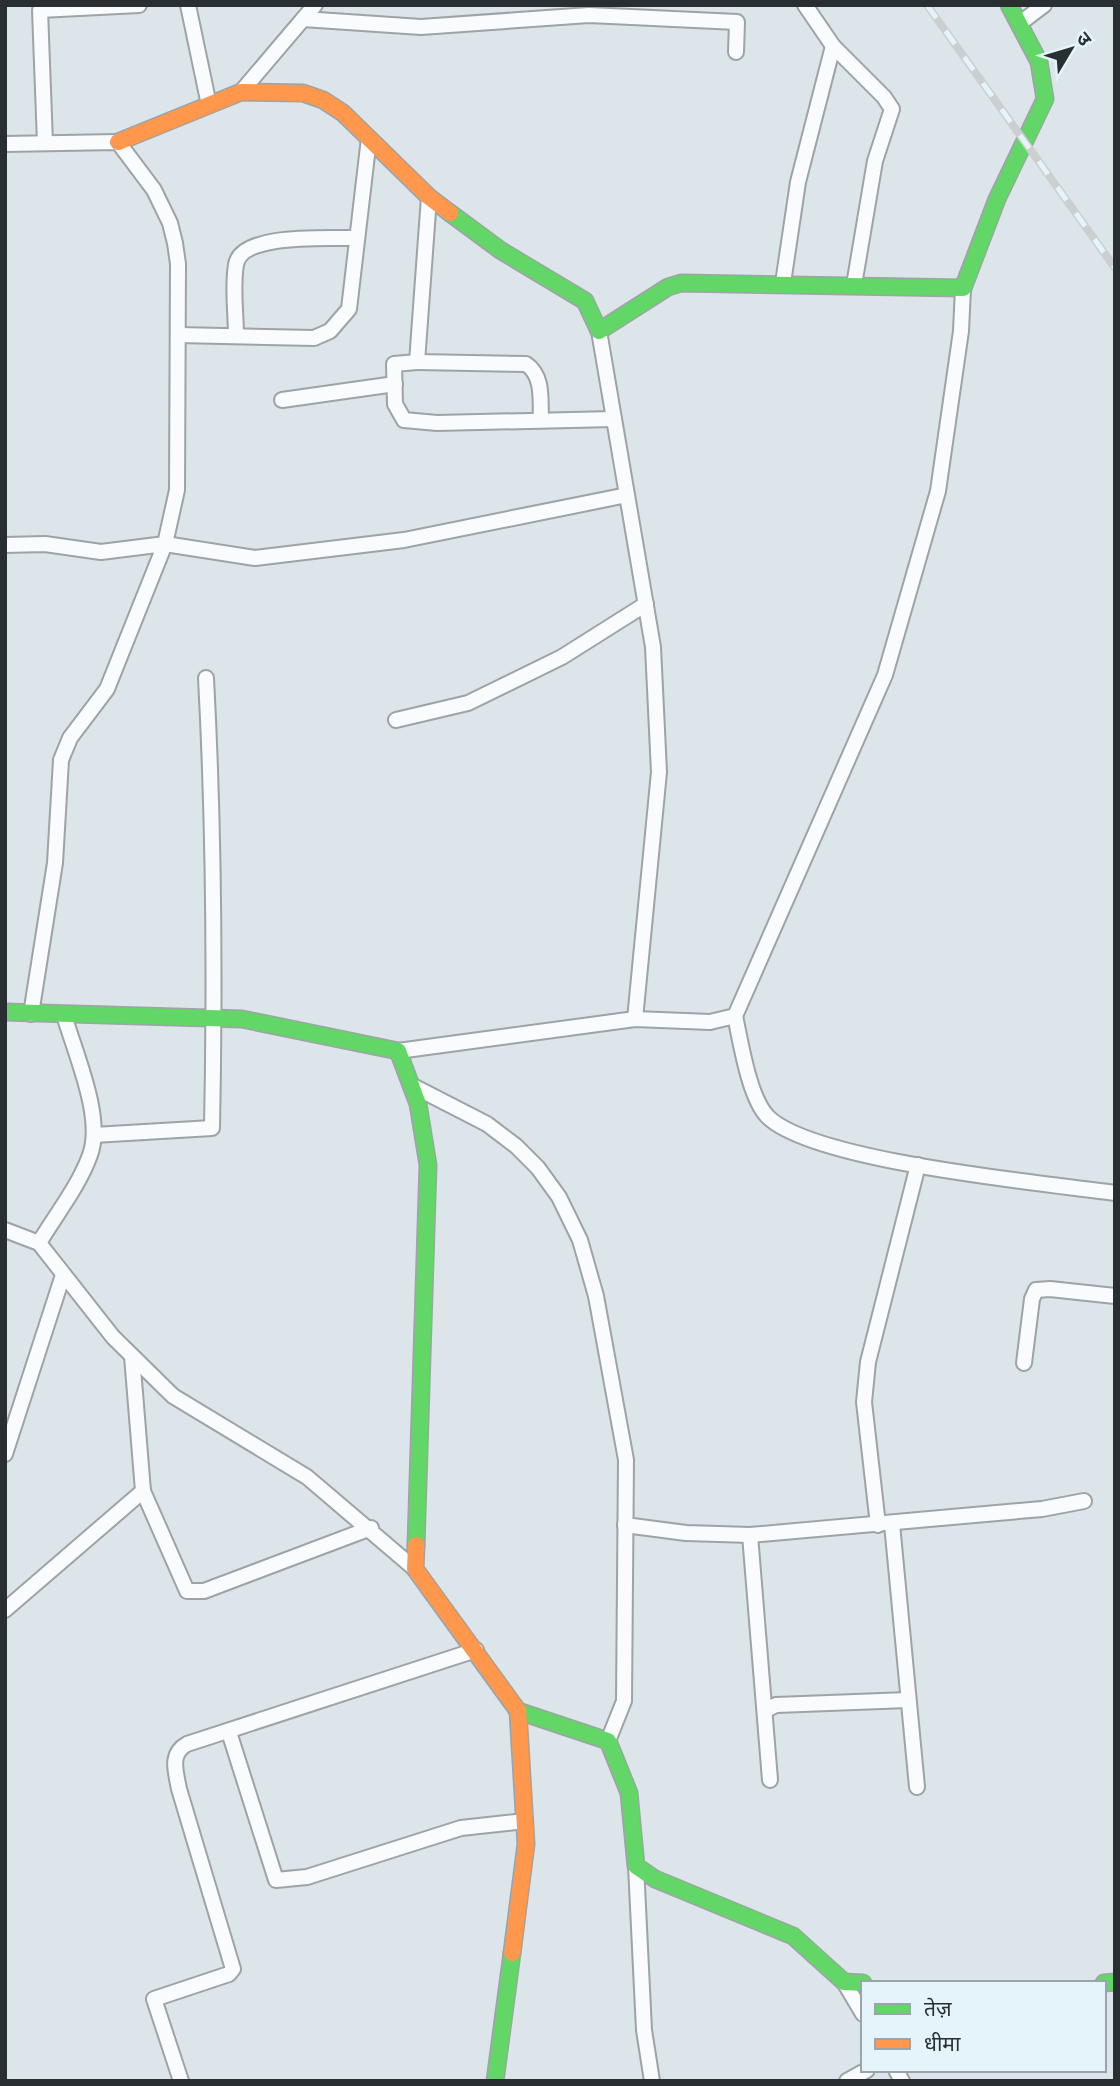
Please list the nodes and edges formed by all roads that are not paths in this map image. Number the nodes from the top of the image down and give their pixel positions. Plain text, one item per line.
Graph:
1 (139, 5) edge
2 (188, 5) edge
3 (314, 5) edge
4 (805, 5) edge
5 (1009, 5) edge
6 (1044, 5) edge
7 (303, 19) junction
8 (1019, 24) junction
9 (833, 46) junction
10 (736, 52) dead end
11 (241, 92) junction
12 (209, 105) junction
13 (369, 138) junction
14 (118, 142) junction
15 (45, 143) junction
16 (5, 144) edge
17 (429, 197) junction
18 (357, 238) junction
19 (783, 283) junction
20 (854, 285) junction
21 (963, 288) junction
22 (599, 331) junction
23 (178, 335) junction
24 (236, 336) junction
25 (417, 362) junction
26 (395, 384) junction
27 (282, 400) dead end
28 (614, 419) junction
29 (541, 420) junction
30 (627, 495) junction
31 (165, 544) junction
32 (5, 545) edge
33 (646, 604) junction
34 (206, 678) dead end
35 (396, 720) dead end
36 (5, 1012) edge
37 (31, 1014) junction
38 (64, 1015) junction
39 (735, 1016) junction
40 (215, 1018) junction
41 (635, 1019) junction
42 (398, 1051) junction
43 (411, 1085) junction
44 (94, 1135) junction
45 (918, 1165) junction
46 (1115, 1193) edge
47 (5, 1230) edge
48 (38, 1243) junction
49 (63, 1275) junction
50 (1115, 1296) edge
51 (132, 1356) junction
52 (1024, 1363) dead end
53 (5, 1454) edge
54 (143, 1490) junction
55 (1084, 1500) dead end
56 (625, 1525) junction
57 (885, 1525) junction
58 (371, 1528) junction
59 (750, 1535) junction
60 (415, 1569) junction
61 (5, 1610) edge
62 (476, 1650) junction
63 (908, 1700) junction
64 (766, 1710) junction
65 (518, 1711) junction
66 (229, 1732) junction
67 (608, 1741) junction
68 (770, 1780) dead end
69 (917, 1787) dead end
70 (525, 1821) junction
71 (636, 1866) junction
72 (844, 1982) junction
73 (861, 1983) edge
74 (861, 2011) edge
75 (863, 2072) edge
76 (181, 2081) edge
77 (495, 2081) edge
78 (652, 2081) edge
79 (847, 2081) edge

1 - 15 street
2 - 12 street
3 - 7 street
4 - 9 street
5 - 8 street
6 - 8 street
7 - 10 street
7 - 11 street
8 - 21 street
9 - 19 street
9 - 20 street
11 - 12 street
11 - 13 street
12 - 14 street
13 - 17 street
13 - 18 street
14 - 15 street
14 - 23 street
15 - 16 street
17 - 22 street
17 - 25 street
18 - 24 street
18 - 24 street
19 - 20 street
19 - 22 street
20 - 21 street
21 - 39 street
22 - 28 street
23 - 24 street
23 - 31 street
25 - 26 street
25 - 29 street
26 - 27 street
26 - 29 street
28 - 29 street
28 - 30 street
30 - 31 street
30 - 33 street
31 - 32 street
31 - 37 street
33 - 35 street
33 - 41 street
34 - 40 street
36 - 37 street
37 - 38 street
38 - 40 street
38 - 44 street
39 - 41 street
39 - 45 street
40 - 42 street
40 - 44 street
41 - 42 street
42 - 43 street
43 - 56 street
43 - 60 street
44 - 48 street
45 - 46 street
45 - 57 street
47 - 48 street
48 - 49 street
49 - 51 street
49 - 53 street
50 - 52 street
51 - 54 street
51 - 58 street
54 - 58 street
54 - 61 street
55 - 57 street
56 - 59 street
56 - 67 street
57 - 59 street
57 - 63 street
58 - 60 street
59 - 64 street
60 - 62 street
62 - 65 street
62 - 66 street
63 - 64 street
63 - 69 street
64 - 68 street
65 - 67 street
65 - 70 street
66 - 70 street
66 - 76 street
67 - 71 street
70 - 77 street
71 - 72 street
71 - 78 street
72 - 73 street
72 - 74 street
75 - 79 street

